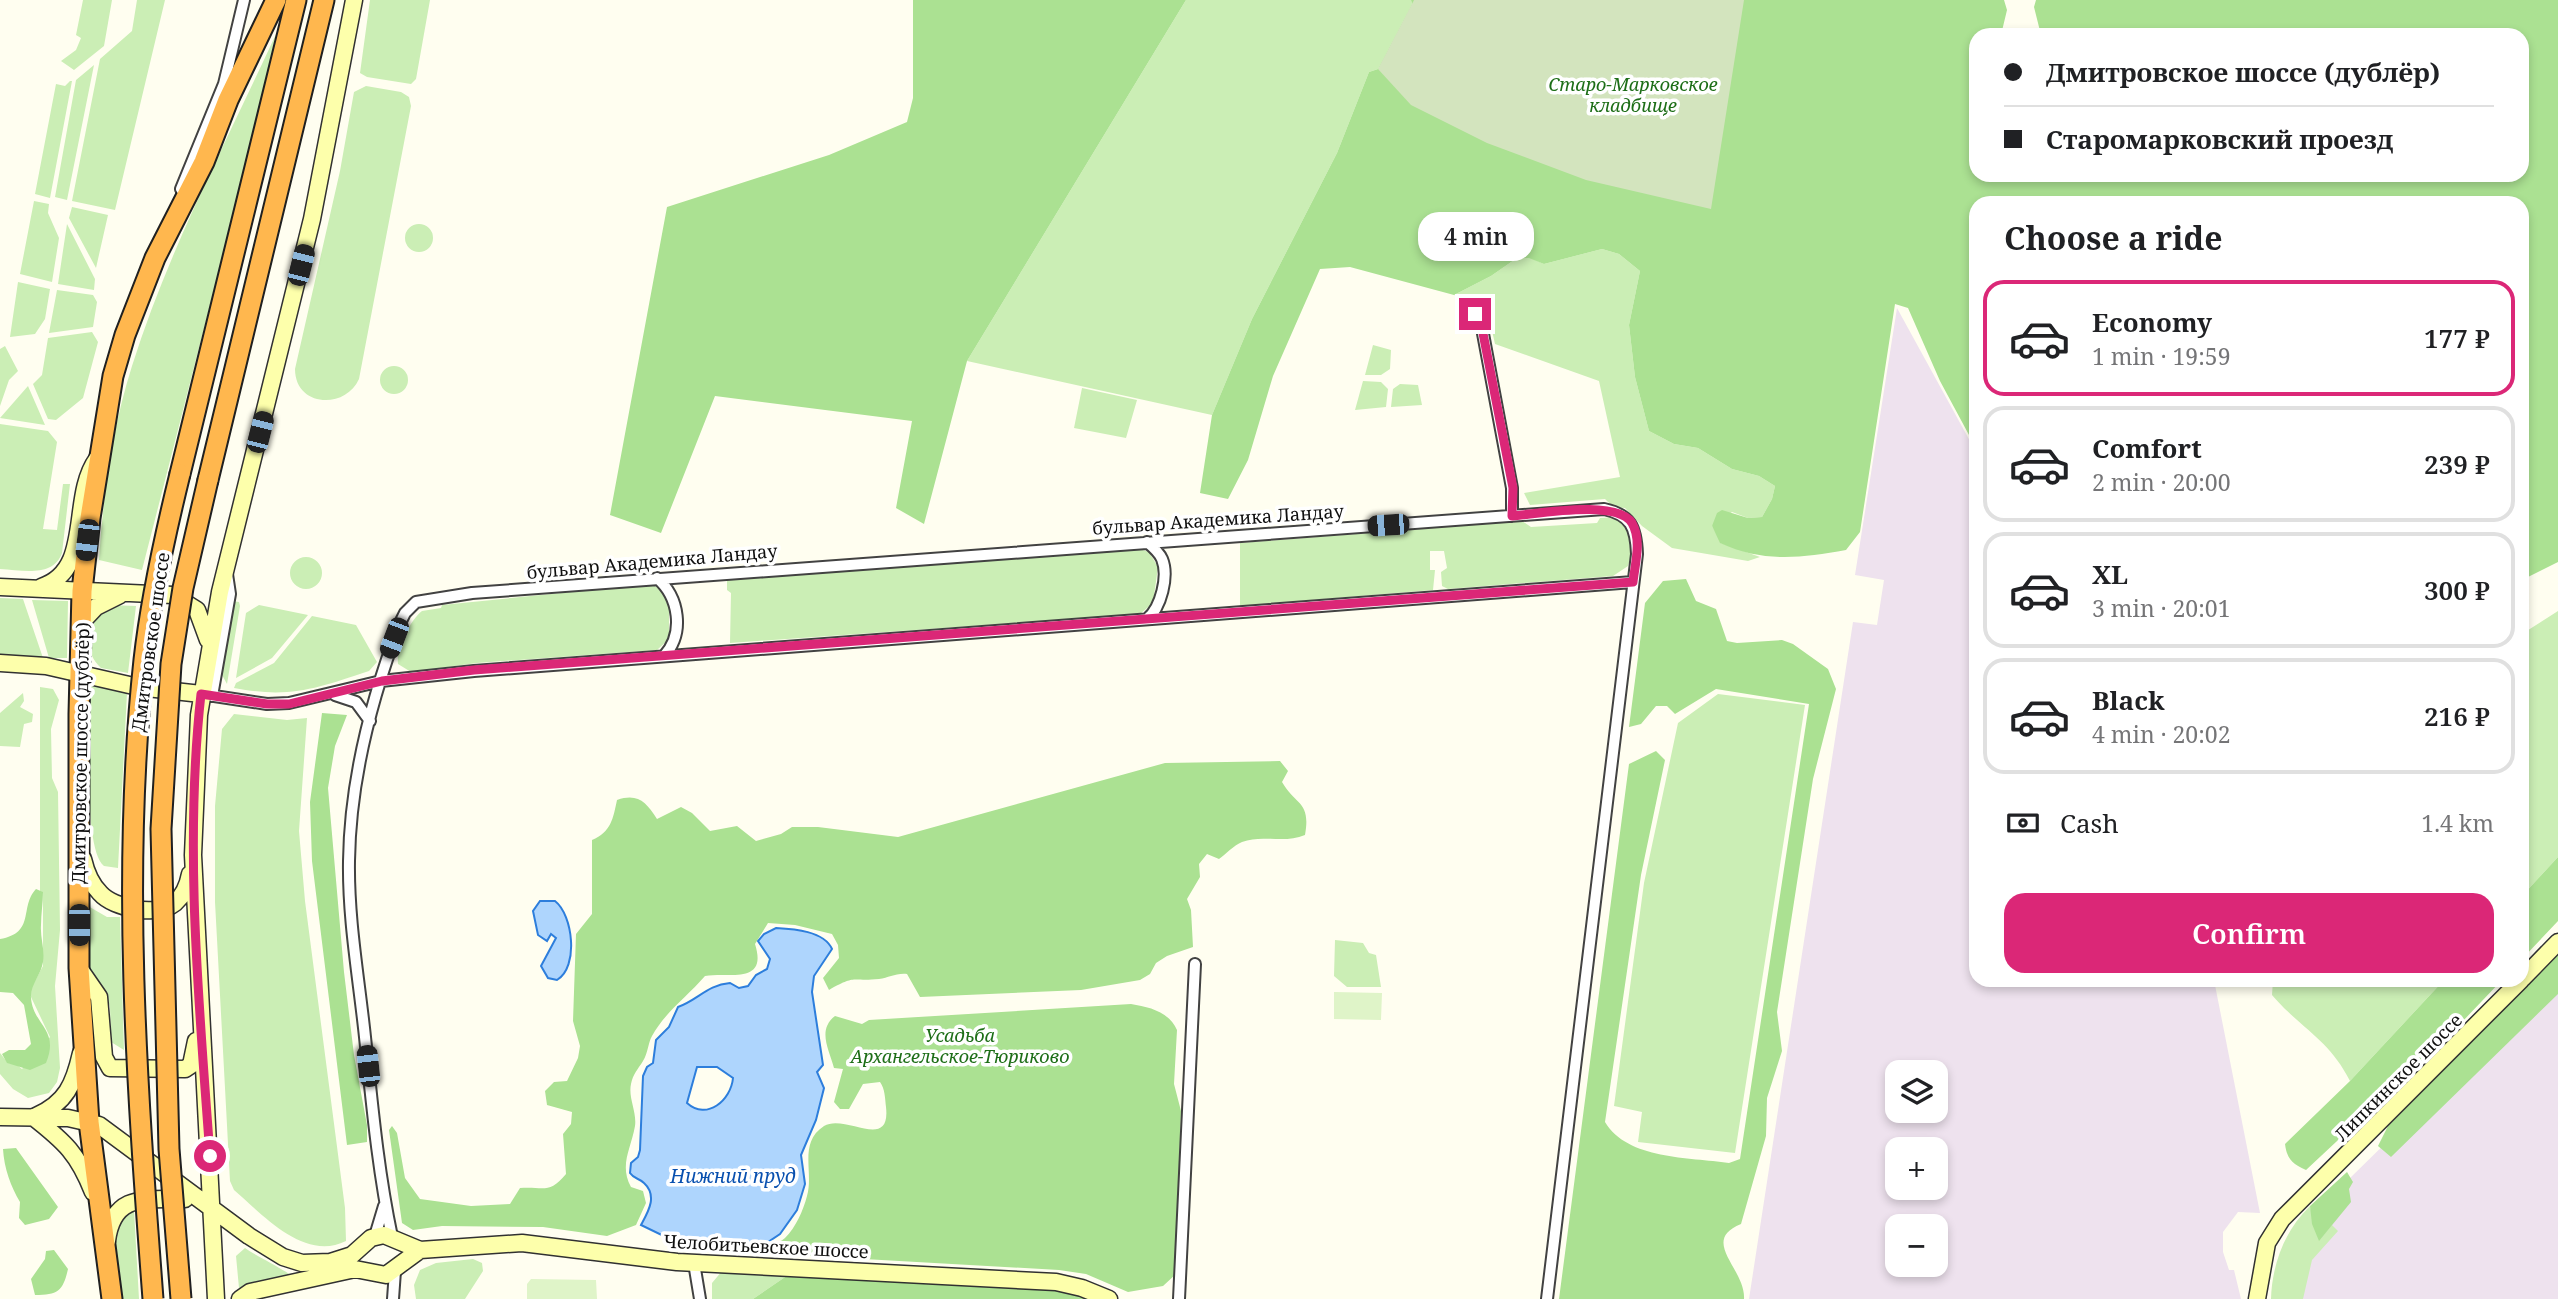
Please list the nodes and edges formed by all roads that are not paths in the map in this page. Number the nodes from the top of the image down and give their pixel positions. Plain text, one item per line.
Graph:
1 (244, 0) edge
2 (276, 0) edge
3 (296, 0) edge
4 (324, 0) edge
5 (354, 0) edge
6 (155, 258) junction
7 (1475, 314) dead end
8 (99, 455) junction
9 (1512, 516) junction
10 (1147, 542) junction
11 (226, 565) junction
12 (657, 578) junction
13 (1633, 582) junction
14 (0, 587) edge
15 (35, 589) junction
16 (82, 591) junction
17 (125, 593) junction
18 (1147, 619) junction
19 (81, 623) junction
20 (209, 642) junction
21 (664, 656) junction
22 (0, 663) edge
23 (46, 666) junction
24 (80, 674) junction
25 (382, 681) junction
26 (331, 694) junction
27 (206, 695) junction
28 (79, 714) junction
29 (370, 720) junction
30 (79, 844) junction
31 (193, 855) junction
32 (2558, 942) edge
33 (1195, 964) dead end
34 (79, 968) junction
35 (2529, 971) edge
36 (2513, 987) edge
37 (199, 1012) junction
38 (82, 1048) junction
39 (0, 1117) edge
40 (33, 1117) junction
41 (89, 1122) junction
42 (198, 1198) junction
43 (2302, 1199) junction
44 (385, 1203) junction
45 (99, 1209) junction
46 (213, 1209) junction
47 (371, 1239) junction
48 (395, 1240) junction
49 (420, 1250) junction
50 (105, 1251) junction
51 (694, 1263) junction
52 (388, 1273) junction
53 (112, 1299) edge
54 (153, 1299) edge
55 (181, 1299) edge
56 (216, 1299) edge
57 (240, 1299) edge
58 (393, 1299) edge
59 (700, 1299) edge
60 (1109, 1299) edge
61 (1179, 1299) edge
62 (1547, 1299) edge
63 (2257, 1299) edge
64 (2267, 1299) edge

1 - 6 street, Дмитровское шоссе (дублёр)
2 - 6 highway, Дмитровское шоссе (дублёр)
3 - 54 highway, Дмитровское шоссе, bridge
4 - 55 highway, Дмитровское шоссе, bridge
5 - 11 main road
6 - 8 highway, Дмитровское шоссе (дублёр)
7 - 9 street
8 - 15 main road
8 - 16 highway, Дмитровское шоссе (дублёр)
9 - 10 street, бульвар Академика Ландау
9 - 13 street, бульвар Академика Ландау
10 - 12 street, бульвар Академика Ландау
10 - 18 street
11 - 20 main road
11 - 27 street
12 - 21 street
12 - 25 street, бульвар Академика Ландау
13 - 18 street
13 - 62 street, бульвар Академика Ландау
14 - 15 main road
15 - 16 main road
16 - 17 main road
16 - 19 highway, Дмитровское шоссе (дублёр)
17 - 19 main road
17 - 20 main road
18 - 21 street
19 - 24 highway, Дмитровское шоссе (дублёр)
20 - 27 main road
21 - 25 street
22 - 23 main road
23 - 24 main road
23 - 28 main road
24 - 27 main road
24 - 28 highway, Дмитровское шоссе (дублёр)
25 - 26 street
25 - 29 street
26 - 27 street
26 - 29 street
27 - 31 main road
28 - 30 highway, Дмитровское шоссе (дублёр)
29 - 44 street
30 - 31 main road
30 - 34 highway, Дмитровское шоссе (дублёр)
31 - 37 main road
32 - 35 main road, Липкинское шоссе
33 - 61 street
34 - 37 main road
34 - 38 highway, Дмитровское шоссе (дублёр)
36 - 43 main road, Липкинское шоссе
37 - 46 main road
38 - 40 main road
38 - 41 highway, Дмитровское шоссе (дублёр)
39 - 40 main road
40 - 41 main road
40 - 45 main road
41 - 42 main road
41 - 45 highway, Дмитровское шоссе (дублёр)
42 - 46 main road
42 - 50 main road
43 - 63 main road, Липкинское шоссе
43 - 64 main road, Липкинское шоссе
44 - 47 street
44 - 48 street
45 - 50 highway, Дмитровское шоссе (дублёр)
46 - 47 main road
46 - 56 main road
47 - 48 main road, Челобитьевское шоссе
47 - 52 main road
48 - 49 main road, Челобитьевское шоссе
48 - 52 main road
49 - 51 main road, Челобитьевское шоссе
49 - 52 main road
50 - 53 highway, Дмитровское шоссе (дублёр)
51 - 59 street
51 - 60 main road, Челобитьевское шоссе
52 - 57 main road
52 - 58 street

